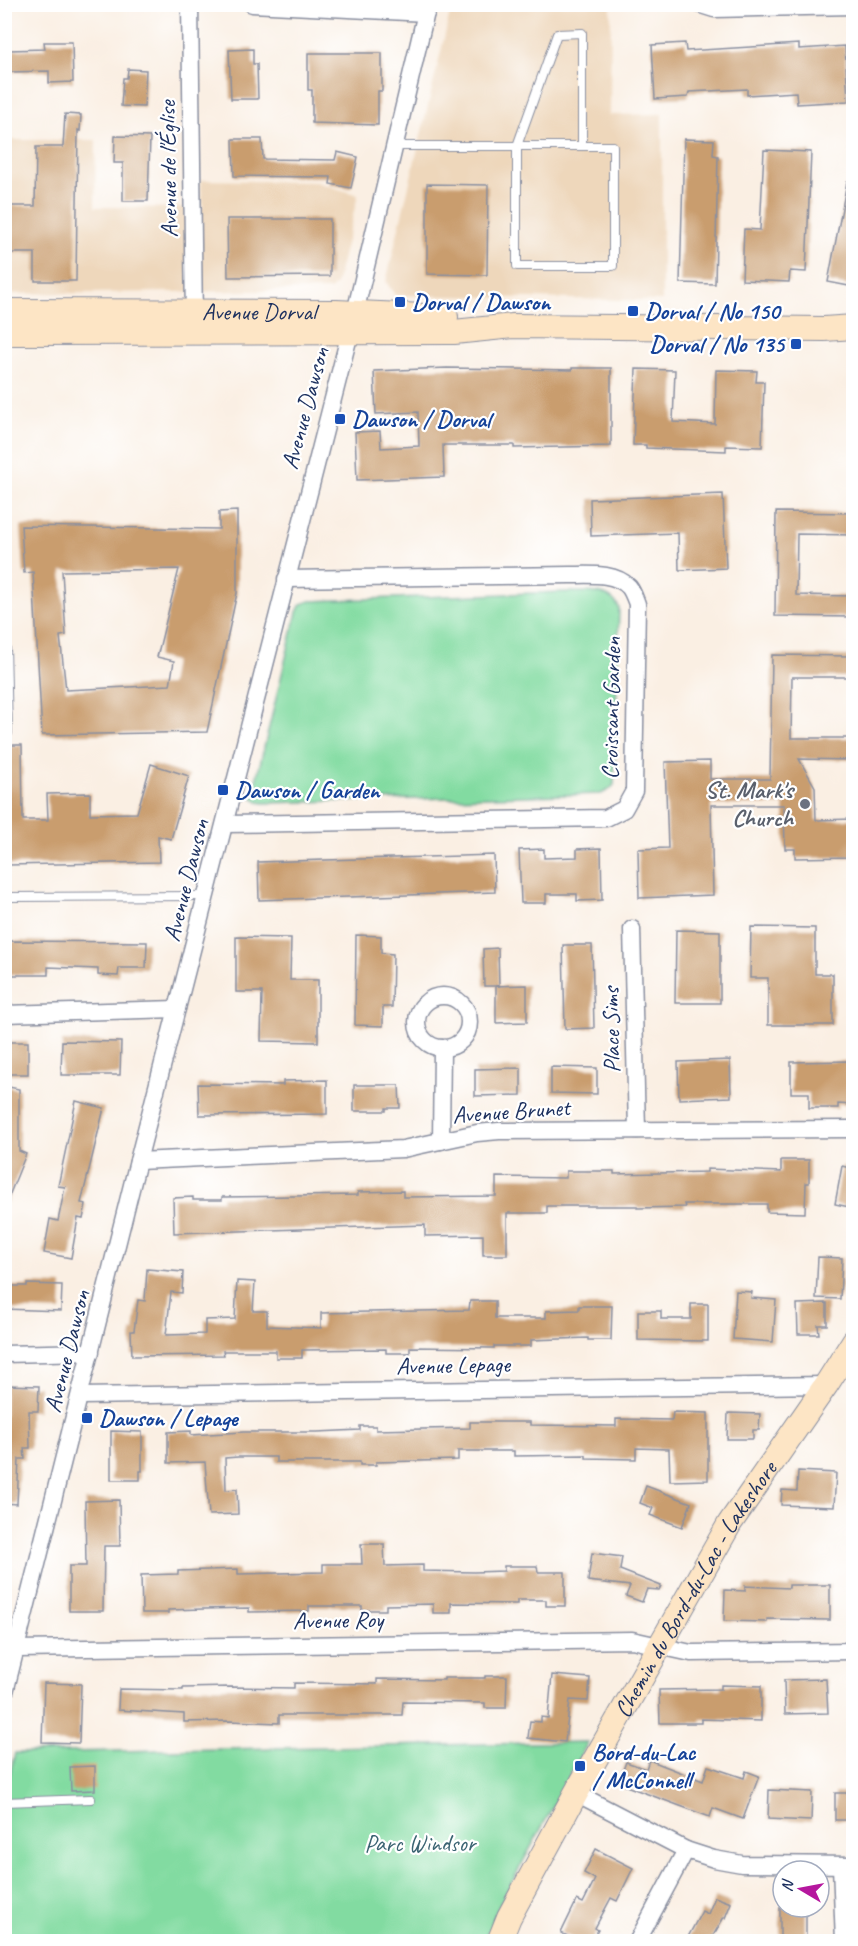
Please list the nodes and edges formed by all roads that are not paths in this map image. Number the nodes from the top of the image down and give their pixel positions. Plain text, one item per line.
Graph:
1 (190, 4) edge
2 (252, 4) edge
3 (698, 4) edge
4 (817, 5) edge
5 (854, 6) edge
6 (427, 9) edge
7 (395, 146) junction
8 (517, 146) junction
9 (582, 146) junction
10 (4, 311) edge
11 (194, 322) junction
12 (352, 323) junction
13 (854, 327) edge
14 (4, 333) edge
15 (286, 579) junction
16 (6, 645) edge
17 (8, 733) dead end
18 (225, 824) junction
19 (207, 896) junction
20 (4, 897) edge
21 (632, 929) dead end
22 (177, 1010) junction
23 (4, 1014) edge
24 (442, 1048) dead end
25 (854, 1129) edge
26 (637, 1130) junction
27 (441, 1141) junction
28 (138, 1161) junction
29 (854, 1341) edge
30 (91, 1352) junction
31 (4, 1354) edge
32 (826, 1385) junction
33 (81, 1396) junction
34 (659, 1646) junction
35 (17, 1649) junction
36 (854, 1651) edge
37 (8, 1669) edge
38 (4, 1696) edge
39 (576, 1793) junction
40 (91, 1799) dead end
41 (4, 1802) edge
42 (686, 1850) junction
43 (848, 1866) edge
44 (499, 1941) edge
45 (637, 1941) edge
46 (844, 1941) edge

1 - 11 street, Avenue de l'Église
2 - 6 street
3 - 4 street
4 - 5 street
6 - 7 street, Avenue Dawson
7 - 8 lane
7 - 12 street, Avenue Dawson
8 - 9 lane
8 - 9 lane
8 - 9 lane
10 - 11 street, Avenue Dorval
11 - 12 street, Avenue Dorval
11 - 14 street, Avenue Dorval
12 - 13 street, Avenue Dorval
12 - 15 street, Avenue Dawson
15 - 18 street, Avenue Dawson
15 - 18 street, Croissant Garden
16 - 17 lane
18 - 19 street, Avenue Dawson
19 - 20 lane
19 - 22 street, Avenue Dawson
21 - 26 street, Place Sims
22 - 23 street
22 - 28 street, Avenue Dawson
24 - 27 street
25 - 26 street, Avenue Brunet
26 - 27 street, Avenue Brunet
27 - 28 street, Avenue Brunet
28 - 30 street, Avenue Dawson
29 - 32 street, Chemin du Bord-du-Lac - Lakeshore
30 - 31 street
30 - 33 street, Avenue Dawson
32 - 33 street, Avenue Lepage
32 - 34 street, Chemin du Bord-du-Lac - Lakeshore
33 - 35 street, Avenue Dawson
34 - 35 street, Avenue Roy
34 - 36 street, Avenue Roy
34 - 39 street, Chemin du Bord-du-Lac - Lakeshore
35 - 37 street, Avenue Dawson
37 - 38 street, Avenue Dawson
39 - 42 street
39 - 44 street, Chemin du Bord-du-Lac - Lakeshore
40 - 41 lane
42 - 43 street
42 - 45 street
43 - 46 street

